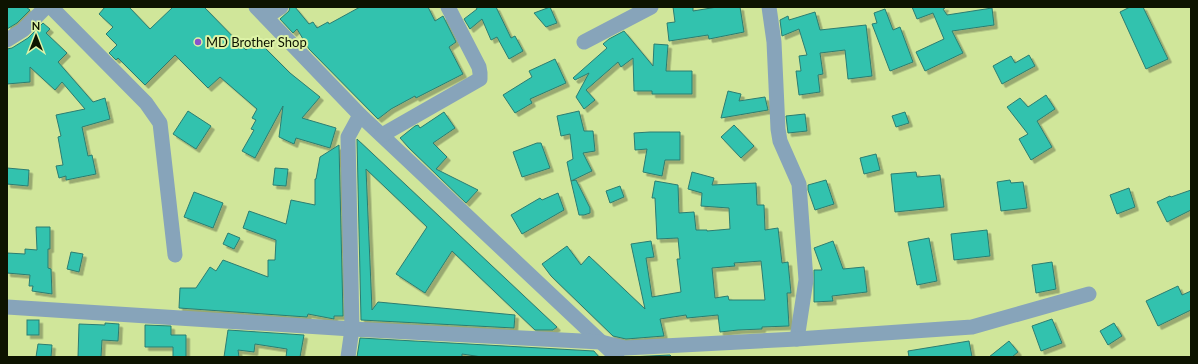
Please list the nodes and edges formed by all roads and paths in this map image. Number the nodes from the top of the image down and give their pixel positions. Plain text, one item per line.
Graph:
1 (46, 7) edge
2 (51, 7) edge
3 (281, 7) edge
4 (448, 7) edge
5 (651, 7) edge
6 (769, 7) edge
7 (261, 12) edge
8 (7, 40) edge
9 (584, 42) dead end
10 (360, 115) junction
11 (382, 135) junction
12 (175, 255) dead end
13 (1089, 294) dead end
14 (7, 307) edge
15 (352, 329) junction
16 (797, 339) junction
17 (601, 342) junction
18 (348, 357) edge
19 (617, 357) edge

1 - 8 street
2 - 12 street
3 - 7 street
4 - 11 street
5 - 9 street
6 - 16 street
7 - 10 street
10 - 11 street
10 - 15 street
11 - 17 street
13 - 16 street
14 - 15 street
15 - 17 street
15 - 18 street
16 - 17 street
17 - 19 street

